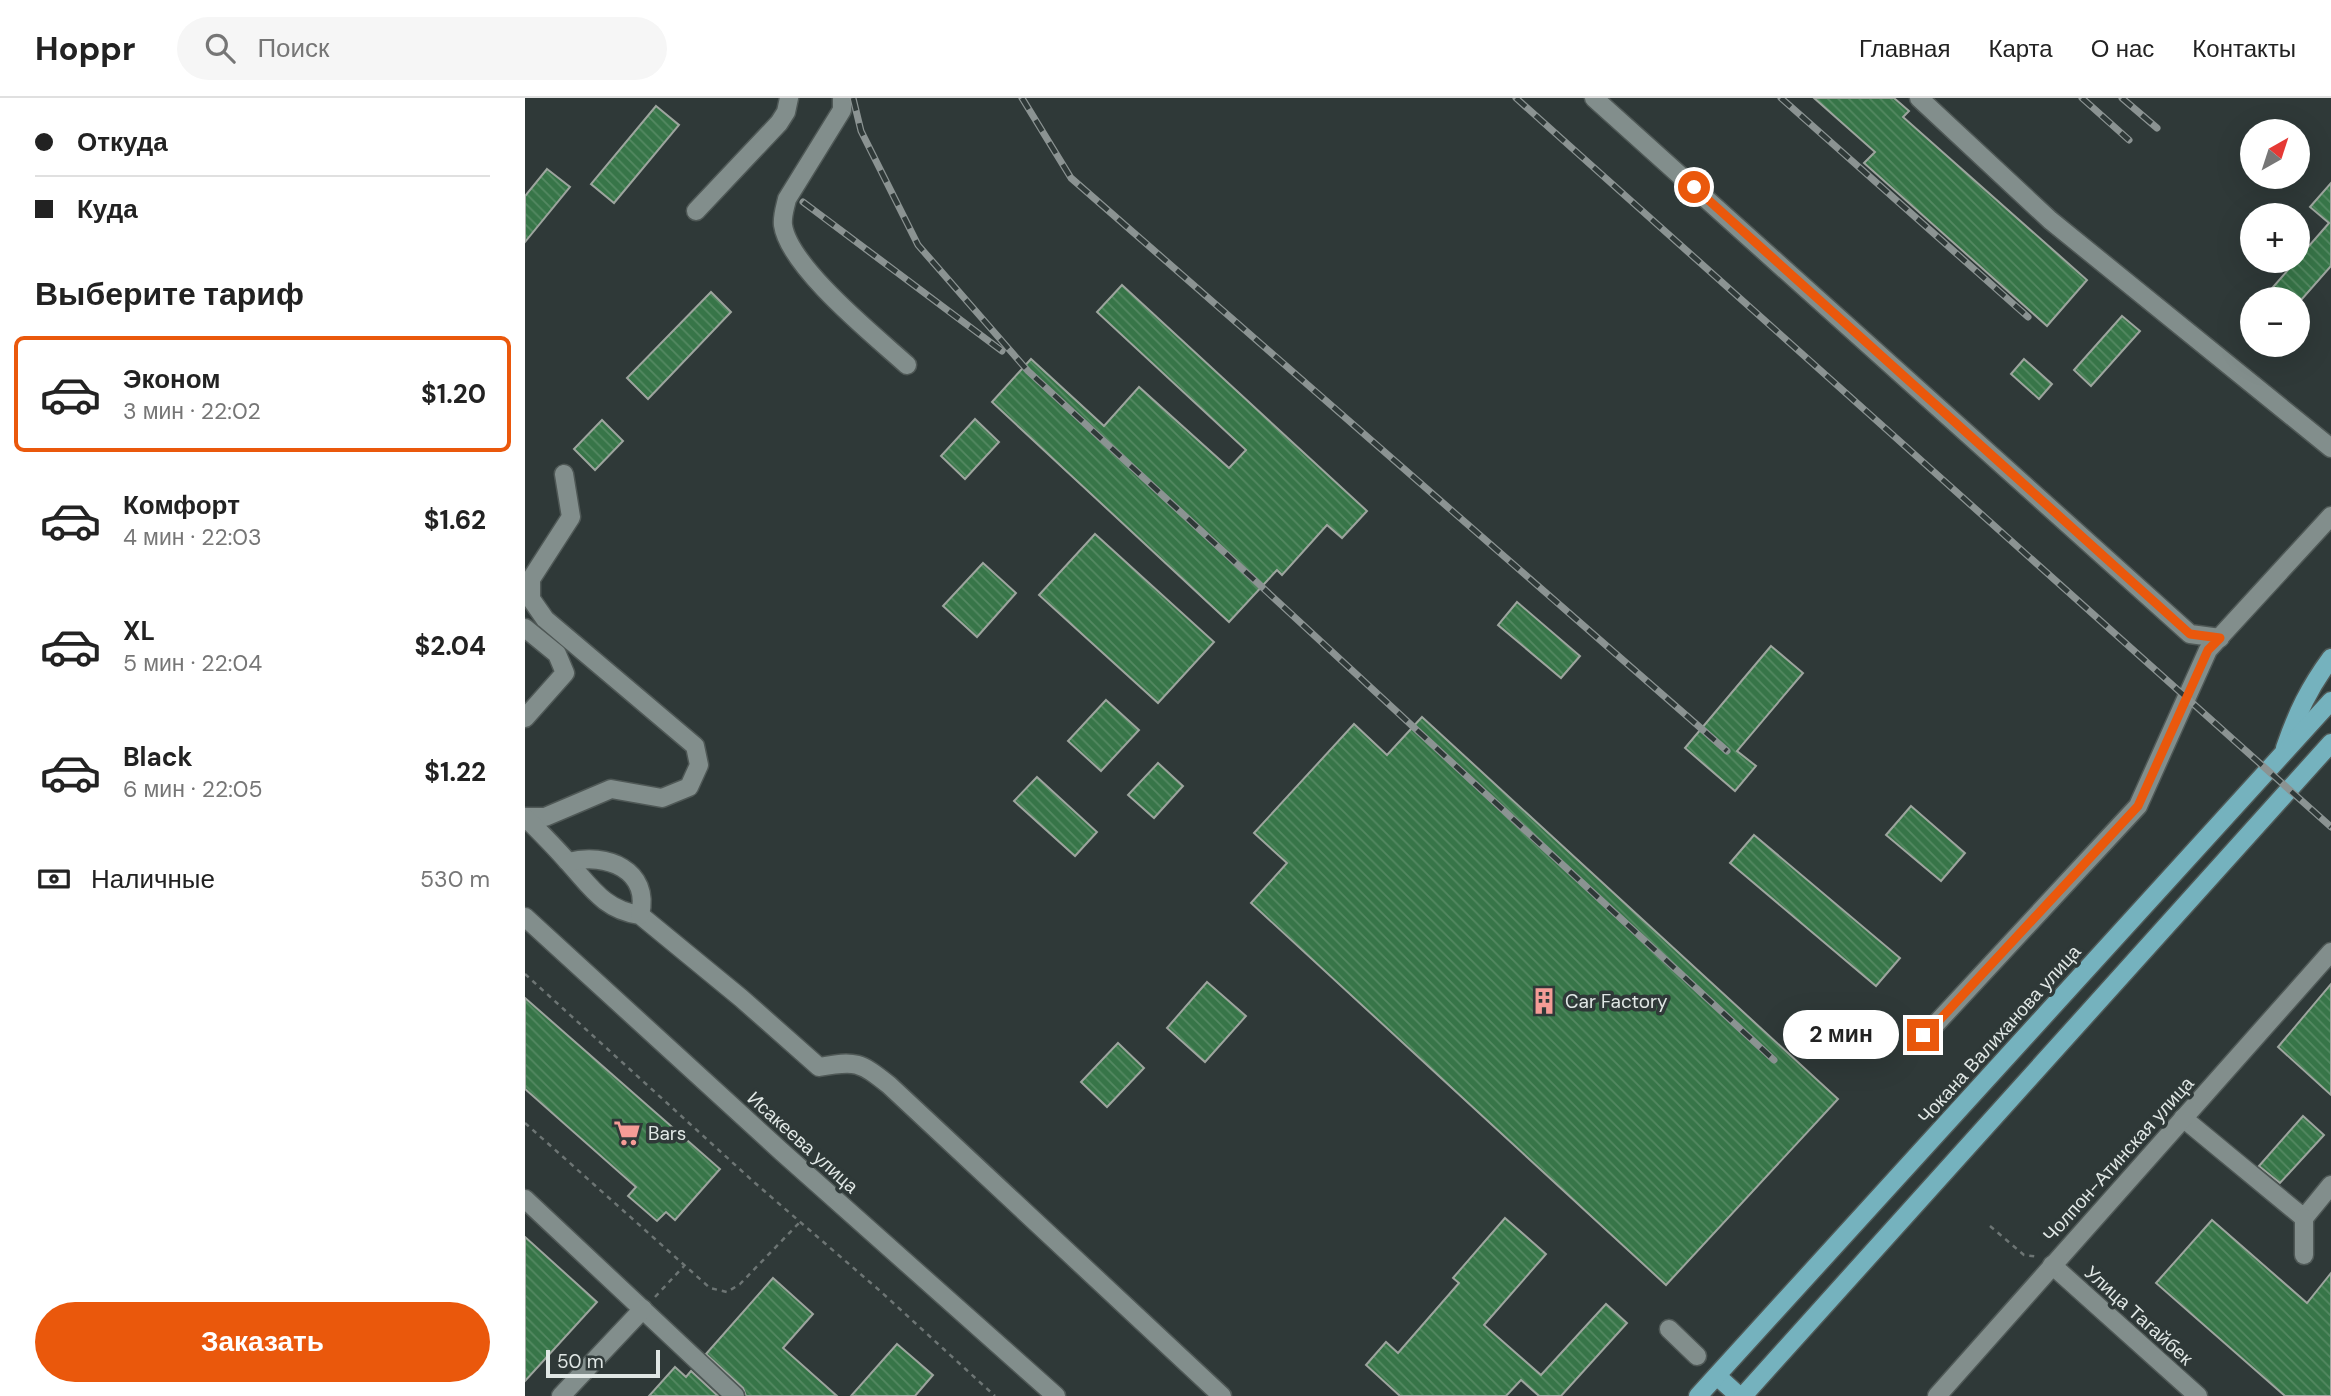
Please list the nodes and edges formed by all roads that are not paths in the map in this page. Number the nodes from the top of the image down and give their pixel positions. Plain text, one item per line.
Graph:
1 (789, 98) edge
2 (842, 98) edge
3 (1594, 98) edge
4 (1919, 98) edge
5 (697, 211) dead end
6 (907, 365) dead end
7 (2331, 448) edge
8 (564, 474) dead end
9 (2331, 516) edge
10 (525, 628) edge
11 (2220, 638) junction
12 (2331, 659) edge
13 (2331, 701) edge
14 (525, 718) edge
15 (2331, 743) edge
16 (2283, 755) junction
17 (2331, 758) edge
18 (2303, 774) junction
19 (526, 818) edge
20 (569, 862) junction
21 (640, 915) junction
22 (525, 917) edge
23 (2329, 959) edge
24 (1923, 1035) dead end
25 (2183, 1118) junction
26 (2331, 1185) edge
27 (525, 1199) edge
28 (2304, 1218) junction
29 (2304, 1255) dead end
30 (2052, 1265) junction
31 (643, 1309) junction
32 (1669, 1329) dead end
33 (1697, 1356) dead end
34 (1717, 1376) junction
35 (561, 1396) edge
36 (735, 1396) edge
37 (1056, 1396) edge
38 (1222, 1396) edge
39 (1698, 1396) edge
40 (1741, 1396) edge
41 (1937, 1396) edge
42 (2198, 1396) edge

1 - 5 street
2 - 6 street
3 - 11 street
4 - 7 street
8 - 19 street
9 - 11 street
10 - 14 street
11 - 24 street
12 - 16 main road
13 - 16 main road, Чокана Валиханова улица
15 - 18 main road
16 - 34 main road, Чокана Валиханова улица
17 - 18 main road
18 - 40 main road
19 - 20 street
20 - 21 street
20 - 21 street
21 - 38 street
22 - 37 street, Исакеева улица
23 - 25 street, Чолпон-Атинская улица
25 - 28 street
25 - 30 street, Чолпон-Атинская улица
26 - 28 street
27 - 31 street
28 - 29 street
30 - 41 street, Чолпон-Атинская улица
30 - 42 street, Улица Тагайбек
31 - 35 street
31 - 36 street
32 - 33 street
34 - 39 main road, Чокана Валиханова улица
34 - 40 main road

